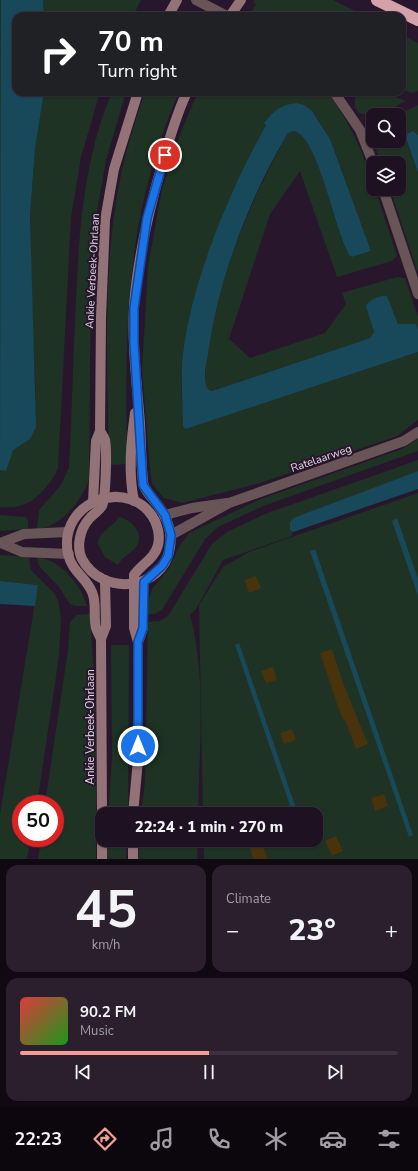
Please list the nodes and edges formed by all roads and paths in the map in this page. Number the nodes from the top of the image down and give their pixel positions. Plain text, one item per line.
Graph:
1 (177, 0) edge
2 (196, 0) edge
3 (241, 0) edge
4 (377, 0) edge
5 (170, 12) edge
6 (219, 12) edge
7 (233, 12) edge
8 (402, 12) edge
9 (406, 14) edge
10 (418, 20) edge
11 (137, 96) edge
12 (186, 96) edge
13 (337, 96) edge
14 (370, 156) edge
15 (385, 196) edge
16 (418, 294) edge
17 (137, 394) junction
18 (100, 430) junction
19 (418, 432) edge
20 (104, 499) junction
21 (134, 501) junction
22 (93, 502) junction
23 (229, 503) junction
24 (165, 515) junction
25 (153, 518) junction
26 (68, 532) junction
27 (171, 535) junction
28 (1, 543) edge
29 (69, 554) junction
30 (80, 556) junction
31 (105, 580) junction
32 (139, 583) junction
33 (101, 639) junction
34 (102, 807) edge
35 (134, 807) edge
36 (102, 847) edge
37 (133, 847) edge
38 (102, 859) edge
39 (133, 859) edge

1 - 5 main road
2 - 6 street
3 - 7 main road
4 - 8 highway
9 - 10 highway
11 - 18 main road, Ankie Verbeek-Ohrlaan
12 - 17 main road
13 - 14 street
15 - 16 street
17 - 21 main road
17 - 24 main road
18 - 20 main road, Ankie Verbeek-Ohrlaan
18 - 22 main road, Ankie Verbeek-Ohrlaan
19 - 23 street, Ratelaarweg
20 - 21 main road
20 - 22 main road
20 - 30 main road
21 - 25 main road
22 - 26 main road
23 - 24 street, Ratelaarweg
23 - 27 street, Ratelaarweg
24 - 25 main road
24 - 27 main road
25 - 32 main road
26 - 28 street
26 - 29 main road
27 - 32 main road
28 - 29 street
29 - 30 main road
29 - 33 main road, Ankie Verbeek-Ohrlaan
30 - 31 main road
31 - 32 main road
31 - 33 main road, Ankie Verbeek-Ohrlaan
32 - 35 main road
33 - 34 main road, Ankie Verbeek-Ohrlaan
36 - 38 main road
37 - 39 main road

